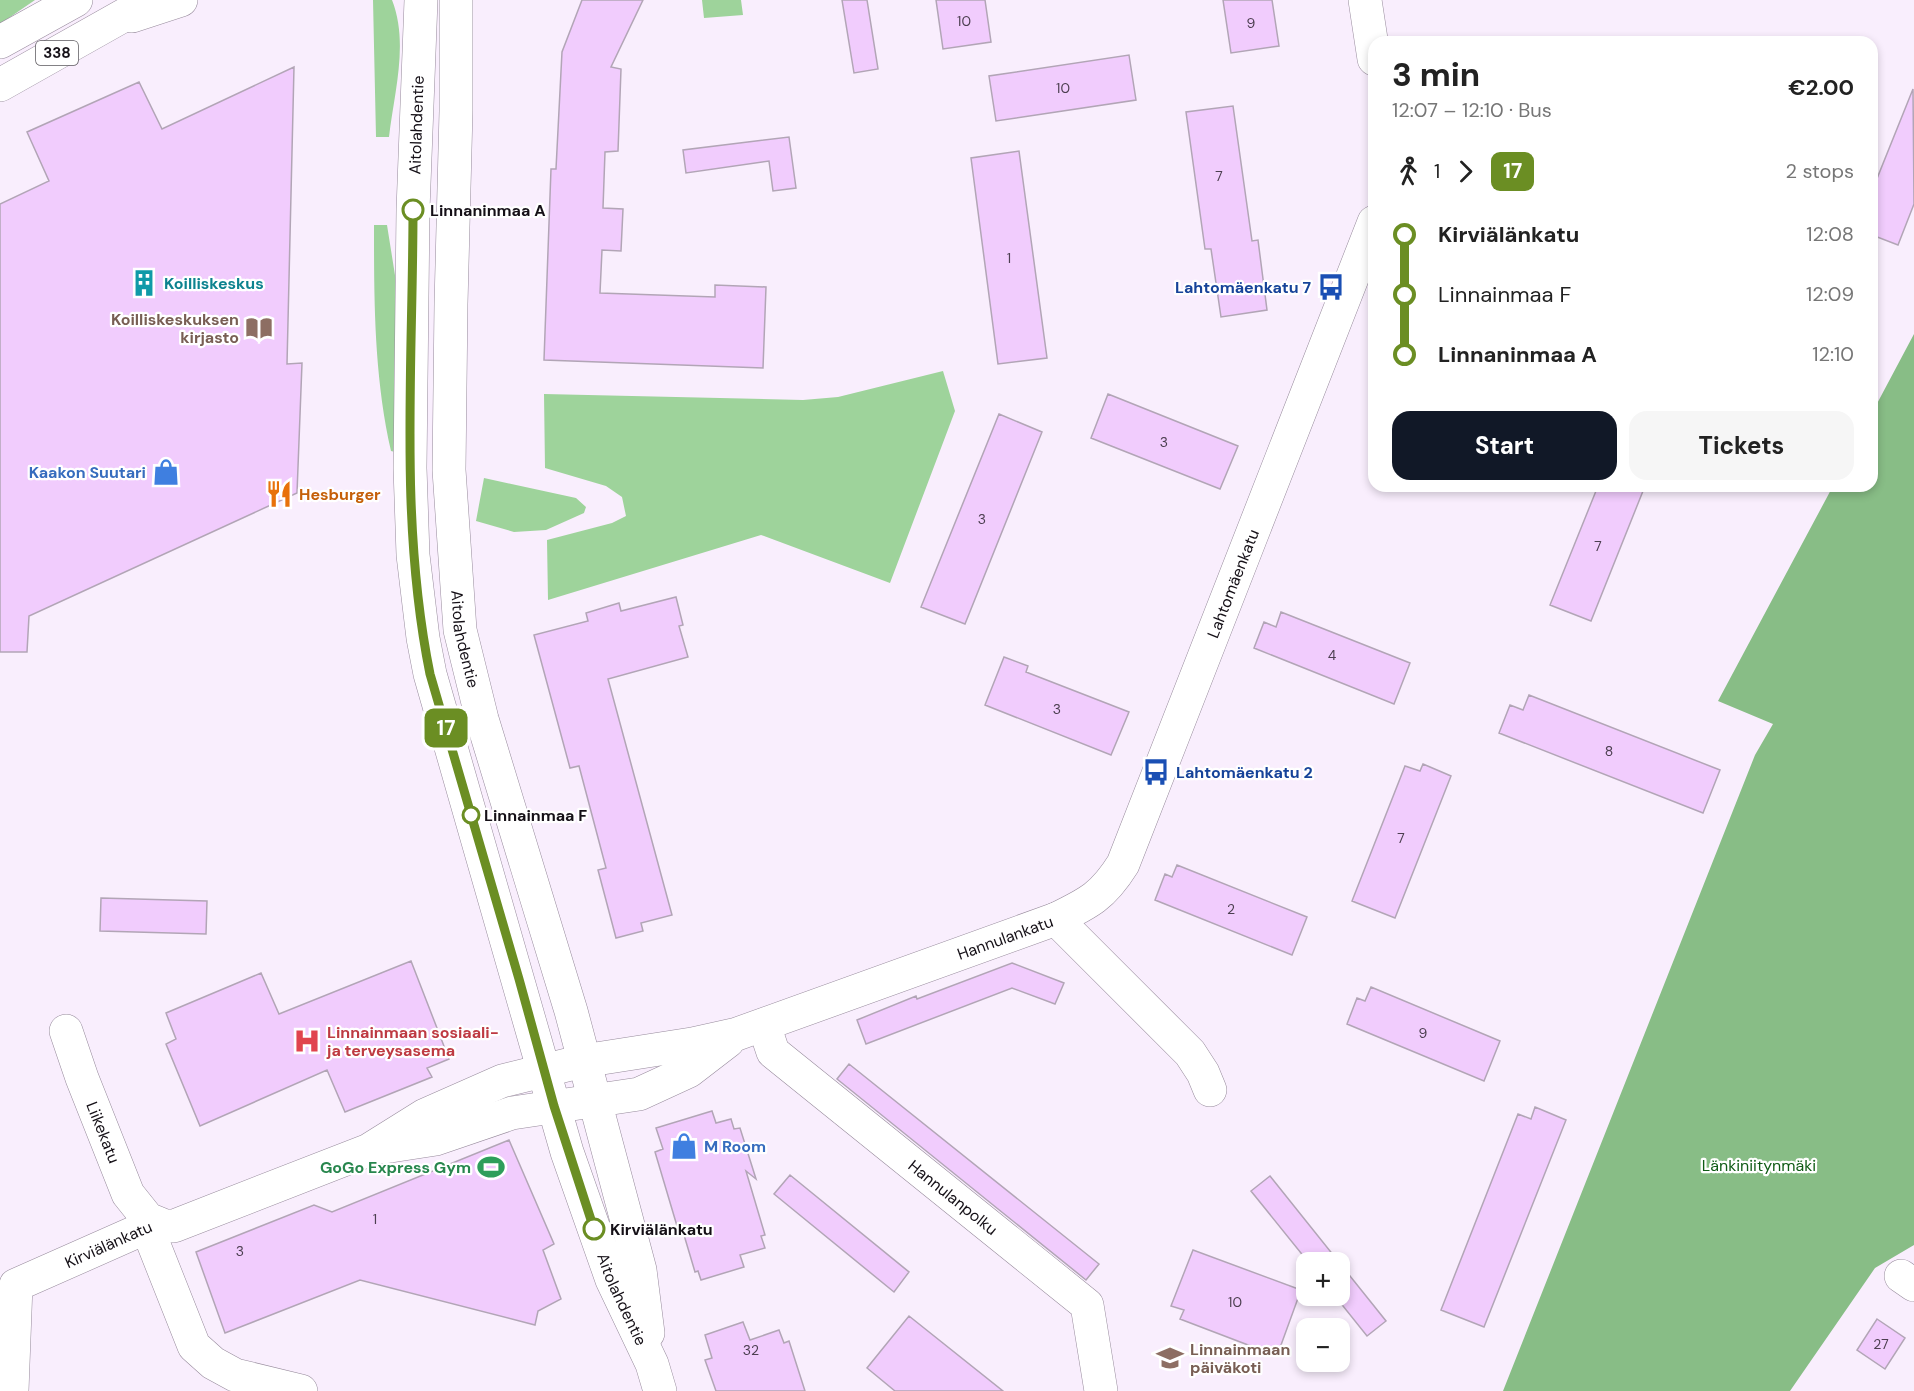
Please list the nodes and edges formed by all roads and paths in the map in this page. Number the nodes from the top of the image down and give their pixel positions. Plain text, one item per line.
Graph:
1 (76, 0) edge
2 (151, 0) edge
3 (181, 0) edge
4 (405, 0) edge
5 (456, 0) edge
6 (476, 0) edge
7 (1365, 0) edge
8 (420, 15) edge
9 (113, 22) junction
10 (1370, 36) edge
11 (0, 42) edge
12 (0, 85) edge
13 (456, 111) junction
14 (1368, 237) edge
15 (1056, 919) junction
16 (751, 1030) junction
17 (66, 1031) dead end
18 (583, 1061) junction
19 (543, 1070) junction
20 (1210, 1090) dead end
21 (594, 1101) junction
22 (554, 1106) junction
23 (369, 1150) junction
24 (156, 1223) junction
25 (656, 1378) edge
26 (12, 1391) edge
27 (301, 1391) edge
28 (1101, 1391) edge

1 - 11 street, 338
2 - 9 street, 338
3 - 9 street
4 - 8 street
5 - 13 street, Aitolahdentie
6 - 13 street
7 - 10 street
8 - 19 street, Aitolahdentie
9 - 12 street, 338
13 - 18 street, Aitolahdentie
14 - 15 street, Lahtomäenkatu
15 - 16 street, Hannulankatu
15 - 20 street, Hannulankatu
16 - 18 street, Hannulankatu
16 - 21 street, Hannulankatu
16 - 28 street, Hannulanpolku
17 - 24 street, Liikekatu
18 - 19 street, Hannulankatu
18 - 21 street, Aitolahdentie
19 - 22 street, Aitolahdentie
19 - 23 street, Kirviälänkatu
21 - 22 street, Hannulankatu
21 - 25 street, Aitolahdentie
22 - 23 street, Kirviälänkatu
22 - 25 street, Aitolahdentie
23 - 24 street, Kirviälänkatu
24 - 26 street, Kirviälänkatu
24 - 27 street

